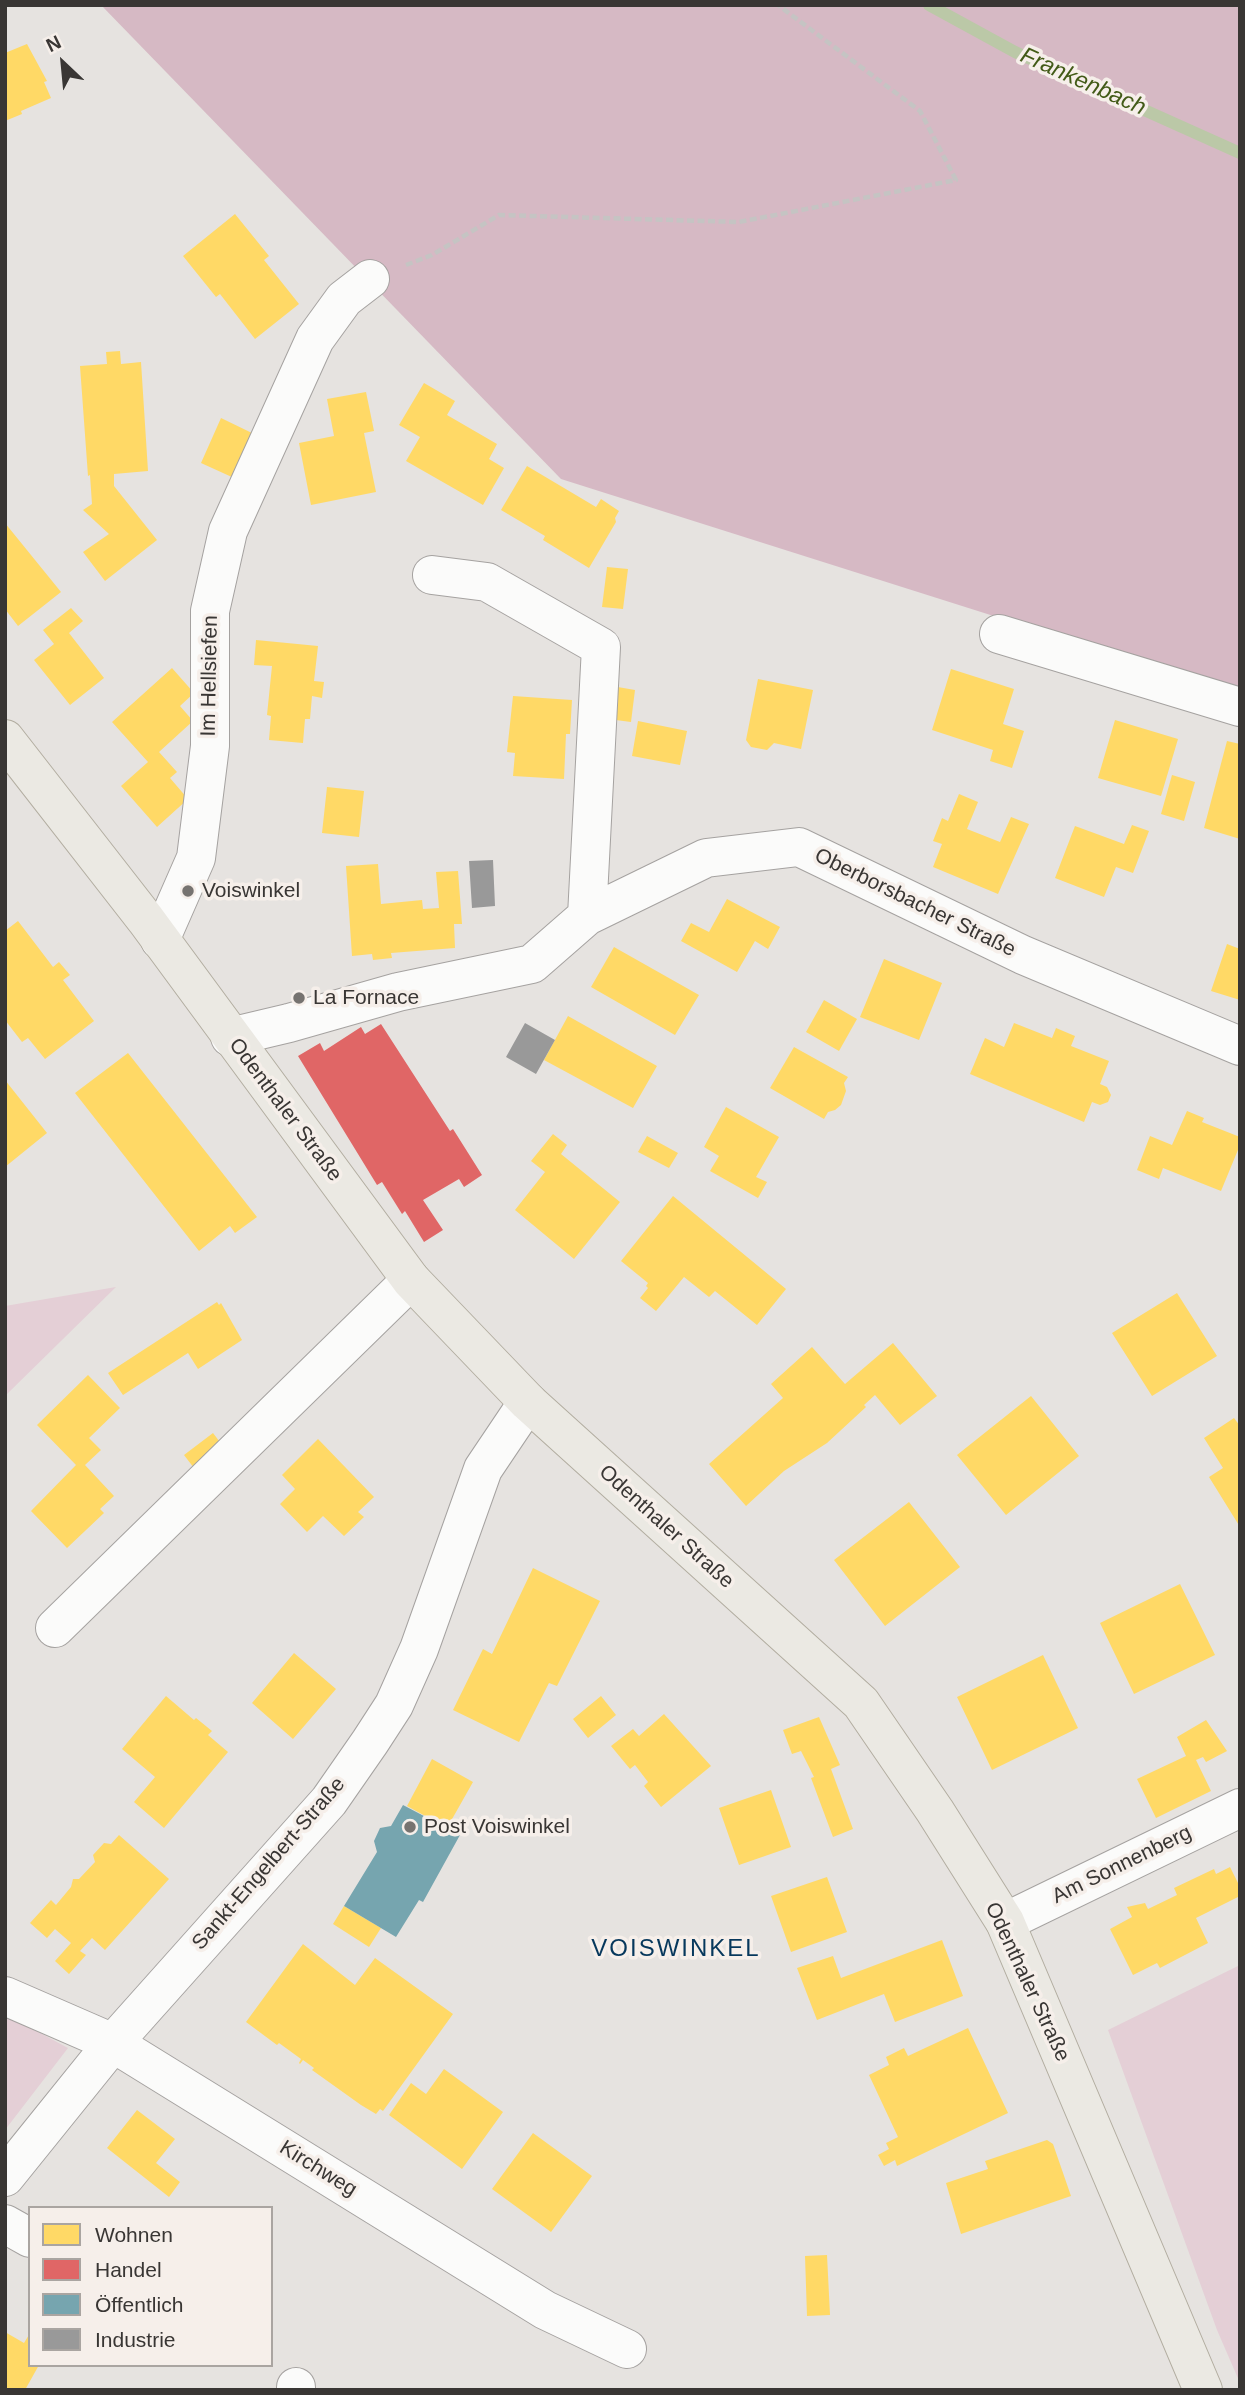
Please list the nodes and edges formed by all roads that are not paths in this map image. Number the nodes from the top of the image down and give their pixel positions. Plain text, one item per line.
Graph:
1 (370, 279) road end
2 (432, 575) dead end
3 (999, 634) dead end
4 (1240, 707) edge
5 (5, 739) edge
6 (587, 916) junction
7 (160, 940) junction
8 (230, 1037) junction
9 (1240, 1046) edge
10 (411, 1280) junction
11 (528, 1402) junction
12 (55, 1628) dead end
13 (1240, 1808) edge
14 (1005, 1923) junction
15 (5, 1996) edge
16 (113, 2043) junction
17 (5, 2177) edge
18 (5, 2224) edge
19 (28, 2237) edge
20 (627, 2349) dead end
21 (1203, 2390) edge

1 - 7 street, Im Hellsiefen
2 - 6 street
3 - 4 street
5 - 7 main road, Odenthaler Straße
6 - 8 street, Oberborsbacher Straße
6 - 9 street, Oberborsbacher Straße
7 - 8 main road, Odenthaler Straße
8 - 10 main road, Odenthaler Straße
10 - 11 main road, Odenthaler Straße
10 - 12 street
11 - 14 main road, Odenthaler Straße
11 - 16 street, Sankt-Engelbert-Straße
13 - 14 street, Am Sonnenberg
14 - 21 main road, Odenthaler Straße
15 - 16 street, Kirchweg
16 - 17 street, Sankt-Engelbert-Straße
16 - 20 street, Kirchweg
18 - 19 street

